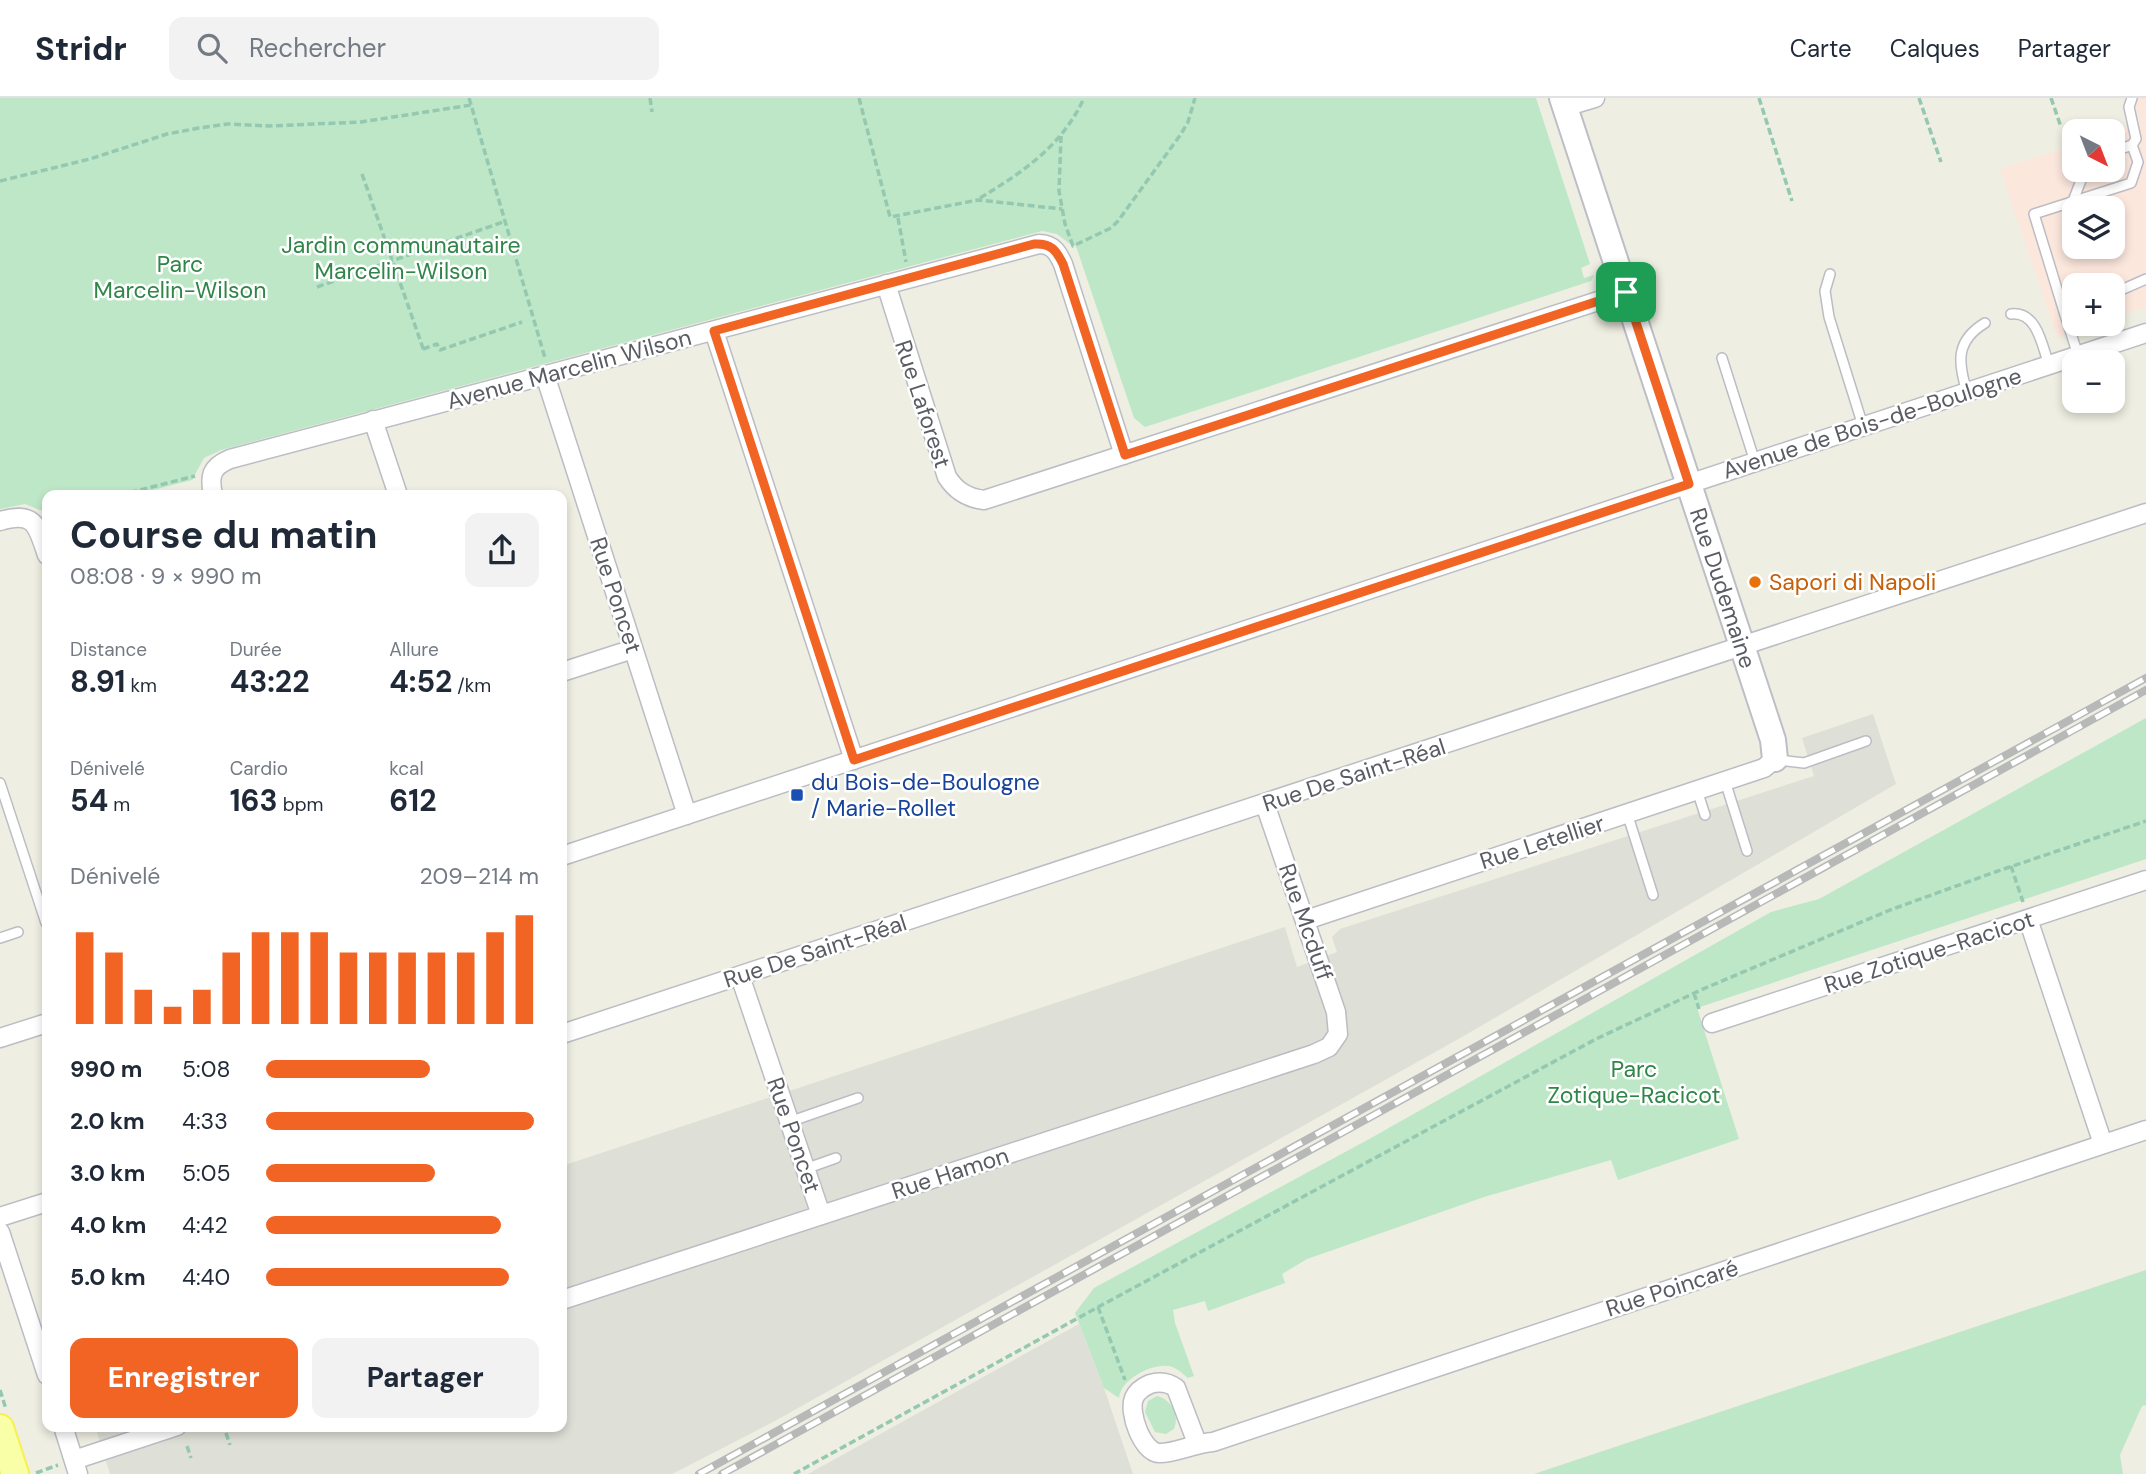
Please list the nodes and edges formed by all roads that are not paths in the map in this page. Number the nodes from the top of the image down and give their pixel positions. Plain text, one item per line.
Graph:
1 (1595, 98) edge
2 (2132, 98) edge
3 (1564, 103) edge
4 (2132, 145) junction
5 (2125, 147) edge
6 (2095, 196) edge
7 (2062, 205) edge
8 (1830, 274) dead end
9 (2146, 279) edge
10 (886, 284) junction
11 (2125, 288) edge
12 (1626, 292) junction
13 (2062, 292) edge
14 (2011, 314) dead end
15 (1985, 323) dead end
16 (714, 331) junction
17 (2146, 333) edge
18 (2093, 350) edge
19 (1722, 359) dead end
20 (2062, 361) edge
21 (2049, 365) junction
22 (545, 369) junction
23 (1967, 392) junction
24 (373, 420) junction
25 (1863, 426) junction
26 (1125, 455) junction
27 (1755, 462) junction
28 (205, 484) edge
29 (1689, 484) junction
30 (396, 490) edge
31 (2146, 513) edge
32 (0, 521) edge
33 (42, 542) edge
34 (1743, 647) junction
35 (633, 649) junction
36 (567, 670) edge
37 (1866, 741) dead end
38 (1775, 759) junction
39 (854, 760) junction
40 (1725, 781) junction
41 (0, 783) edge
42 (1697, 790) junction
43 (1265, 804) junction
44 (1627, 813) junction
45 (687, 815) junction
46 (1706, 815) dead end
47 (1747, 850) dead end
48 (567, 854) edge
49 (2146, 880) edge
50 (1653, 895) dead end
51 (42, 911) edge
52 (2025, 911) junction
53 (1306, 920) junction
54 (18, 932) dead end
55 (0, 938) edge
56 (740, 976) junction
57 (1712, 1023) dead end
58 (42, 1025) edge
59 (567, 1032) edge
60 (0, 1038) edge
61 (1335, 1040) joint
62 (858, 1098) dead end
63 (789, 1122) junction
64 (2146, 1130) edge
65 (2103, 1144) junction
66 (836, 1158) dead end
67 (805, 1169) junction
68 (42, 1204) edge
69 (821, 1215) junction
70 (0, 1217) edge
71 (0, 1232) edge
72 (567, 1298) edge
73 (42, 1341) edge
74 (0, 1428) edge
75 (65, 1432) edge
76 (162, 1432) edge
77 (1197, 1443) dead end
78 (76, 1467) edge
79 (15, 1474) edge

1 - 3 street
2 - 4 lane
3 - 12 street, Rue Dudemaine
4 - 5 lane
4 - 6 lane
7 - 13 lane
8 - 25 lane
9 - 11 lane
10 - 16 street, Avenue Marcelin Wilson
10 - 26 street, Avenue Marcelin Wilson
10 - 26 street, Rue Laforest
12 - 26 street, Rue Laforest
12 - 29 street, Rue Dudemaine
14 - 21 lane
15 - 23 lane
16 - 22 street, Avenue Marcelin Wilson
16 - 39 street
17 - 18 street, Avenue de Bois-de-Boulogne
19 - 27 lane
20 - 21 street, Avenue de Bois-de-Boulogne
21 - 23 street, Avenue de Bois-de-Boulogne
22 - 24 street, Avenue Marcelin Wilson
22 - 35 street, Rue Poncet
23 - 25 street, Avenue de Bois-de-Boulogne
24 - 28 street, Avenue Marcelin Wilson
24 - 30 street
25 - 27 street, Avenue de Bois-de-Boulogne
27 - 29 street, Avenue de Bois-de-Boulogne
29 - 34 street, Rue Dudemaine
29 - 39 street, Avenue de Bois-de-Boulogne
31 - 34 street, Rue De Saint-Réal
32 - 33 street
34 - 38 street, Rue Dudemaine
34 - 43 street, Rue De Saint-Réal
35 - 36 street
35 - 45 street, Rue Poncet
37 - 38 lane
38 - 40 street, Rue Letellier
39 - 45 street, Avenue de Bois-de-Boulogne
40 - 42 street, Rue Letellier
40 - 47 lane
41 - 51 lane
42 - 44 street, Rue Letellier
42 - 46 lane
43 - 53 street, Rue Mcduff
43 - 56 street, Rue De Saint-Réal
44 - 50 lane
44 - 53 street, Rue Letellier
45 - 48 street, Avenue de Bois-de-Boulogne
49 - 52 street, Rue Zotique-Racicot
52 - 57 street, Rue Zotique-Racicot
52 - 65 street
53 - 61 street, Rue Mcduff
54 - 55 lane
56 - 59 street, Rue De Saint-Réal
56 - 63 street, Rue Poncet
58 - 60 street
61 - 69 street, Rue Hamon
62 - 63 lane
63 - 67 street, Rue Poncet
64 - 65 street, Rue Poincaré
65 - 77 street, Rue Poincaré
66 - 67 lane
67 - 69 street, Rue Poncet
68 - 70 street
69 - 72 street, Rue Hamon
71 - 73 street
74 - 79 main road
75 - 78 street
76 - 78 street

